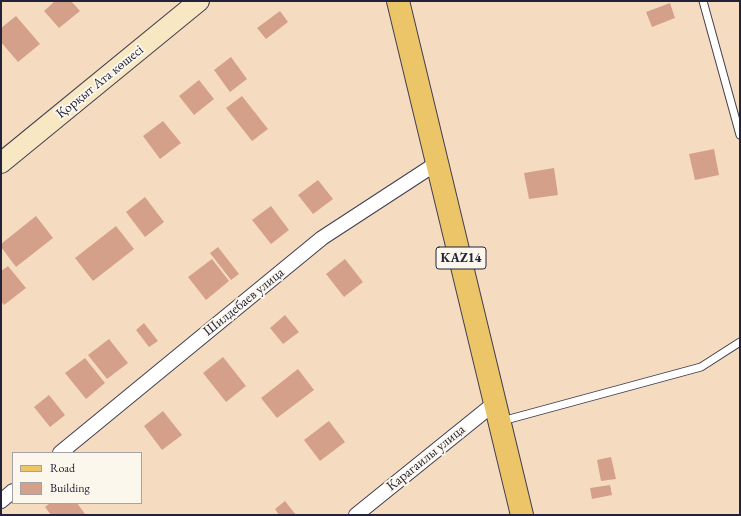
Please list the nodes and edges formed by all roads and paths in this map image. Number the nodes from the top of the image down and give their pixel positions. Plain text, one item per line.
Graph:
1 (199, 1) edge
2 (398, 1) edge
3 (702, 1) edge
4 (740, 135) edge
5 (1, 163) edge
6 (437, 163) junction
7 (740, 342) edge
8 (498, 412) junction
9 (61, 452) edge
10 (12, 492) edge
11 (1, 501) edge
12 (356, 515) edge
13 (522, 515) edge

1 - 5 main road, Қорқыт Ата көшесі
2 - 6 main road, KAZ14
3 - 4 lane
6 - 8 main road, KAZ14
6 - 9 street, Шилдебаев улица
7 - 8 lane
8 - 12 street, Карагаилы улица
8 - 13 main road, KAZ14
10 - 11 street

